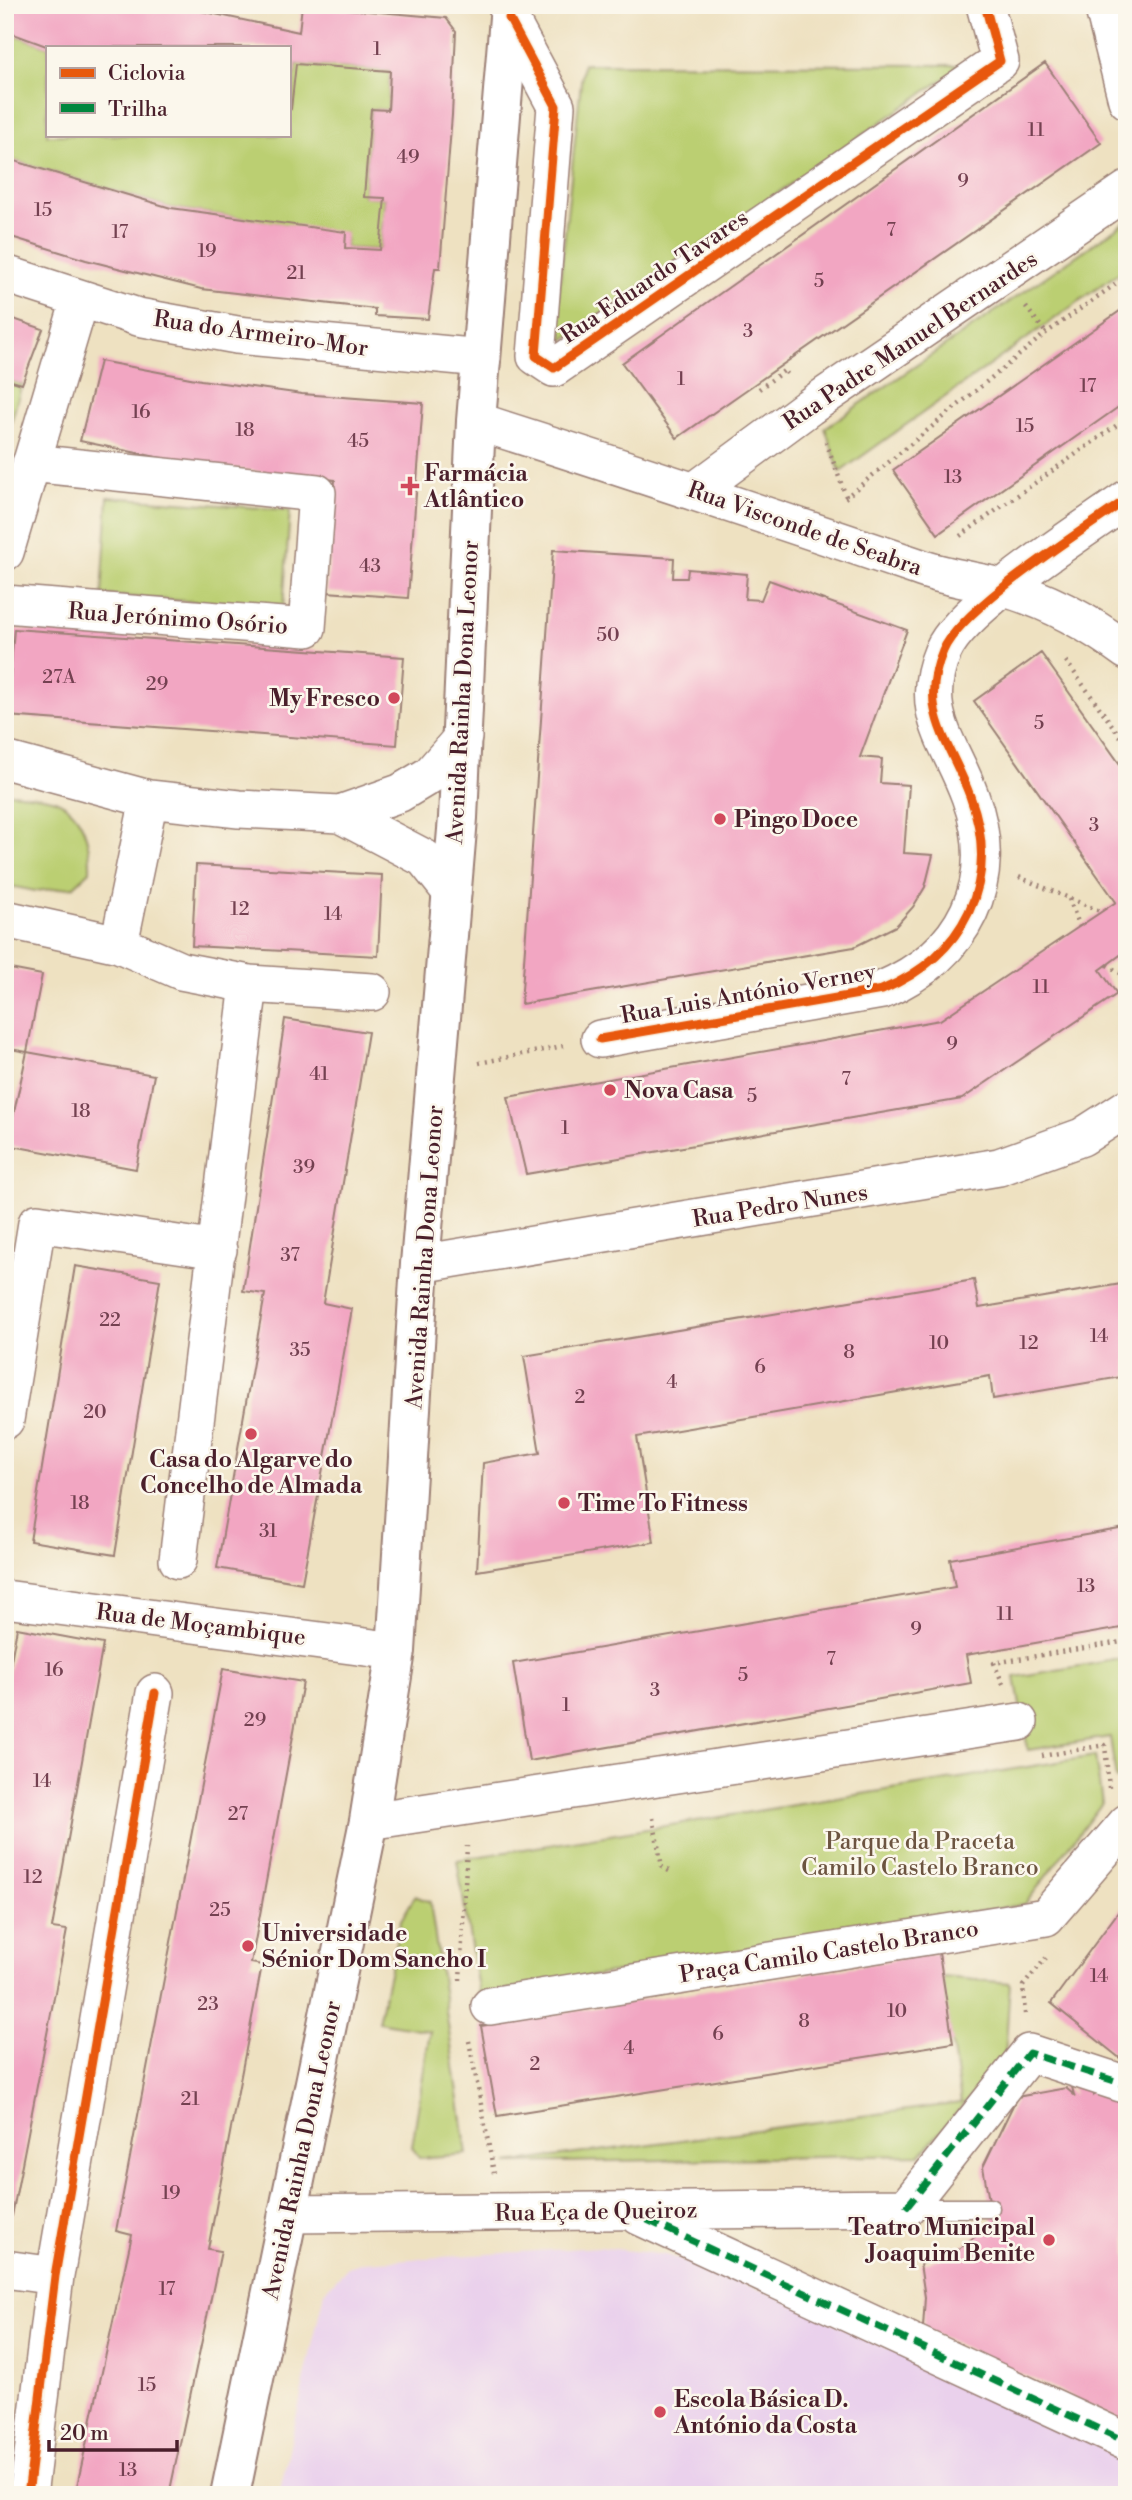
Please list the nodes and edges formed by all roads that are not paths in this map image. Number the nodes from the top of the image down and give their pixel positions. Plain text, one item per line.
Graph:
1 (985, 5) edge
2 (1103, 5) edge
3 (510, 12) edge
4 (1127, 100) edge
5 (1127, 190) edge
6 (5, 274) edge
7 (80, 300) junction
8 (482, 358) junction
9 (475, 421) junction
10 (31, 463) junction
11 (695, 491) junction
12 (1127, 499) edge
13 (5, 552) edge
14 (1003, 587) junction
15 (5, 604) edge
16 (1127, 651) edge
17 (463, 737) junction
18 (5, 760) edge
19 (149, 799) junction
20 (341, 814) junction
21 (452, 893) junction
22 (5, 919) edge
23 (119, 944) junction
24 (249, 984) junction
25 (372, 992) dead end
26 (600, 1039) road end
27 (1127, 1108) edge
28 (218, 1250) junction
29 (421, 1264) junction
30 (5, 1420) edge
31 (178, 1560) dead end
32 (5, 1599) edge
33 (396, 1651) junction
34 (155, 1693) dead end
35 (1019, 1722) dead end
36 (369, 1821) junction
37 (1127, 1823) edge
38 (490, 2006) dead end
39 (1127, 2085) edge
40 (906, 2208) junction
41 (990, 2208) dead end
42 (628, 2211) junction
43 (287, 2214) junction
44 (5, 2269) edge
45 (55, 2276) junction
46 (1127, 2442) edge
47 (28, 2495) edge
48 (230, 2495) edge

1 - 3 street, Rua Eduardo Tavares
2 - 4 street
3 - 8 main road, Avenida Rainha Dona Leonor
5 - 11 street, Rua Padre Manuel Bernardes
6 - 7 street, Rua do Armeiro-Mor
7 - 8 street, Rua do Armeiro-Mor
7 - 10 street
8 - 9 main road, Avenida Rainha Dona Leonor
9 - 11 street, Rua Visconde de Seabra
9 - 17 main road, Avenida Rainha Dona Leonor
10 - 13 street
10 - 15 street, Rua Jerónimo Osório
11 - 14 street, Rua Visconde de Seabra
12 - 14 street, Rua Luis António Verney
14 - 16 street, Rua Visconde de Seabra
14 - 26 street, Rua Luis António Verney
17 - 20 street
17 - 21 main road, Avenida Rainha Dona Leonor
18 - 19 street
19 - 20 street
19 - 23 street
20 - 21 street
21 - 29 main road, Avenida Rainha Dona Leonor
22 - 23 street
23 - 24 street
24 - 25 street
24 - 28 street
27 - 29 street, Rua Pedro Nunes
28 - 30 street
28 - 31 street
29 - 33 main road, Avenida Rainha Dona Leonor
32 - 33 street, Rua de Moçambique
33 - 36 main road, Avenida Rainha Dona Leonor
34 - 45 street
35 - 36 street
36 - 43 main road, Avenida Rainha Dona Leonor
37 - 38 street, Praça Camilo Castelo Branco
39 - 40 street
40 - 41 lane
40 - 42 street, Rua Eça de Queiroz
42 - 43 street, Rua Eça de Queiroz
42 - 46 street
43 - 48 main road, Avenida Rainha Dona Leonor
44 - 45 street
45 - 47 street

